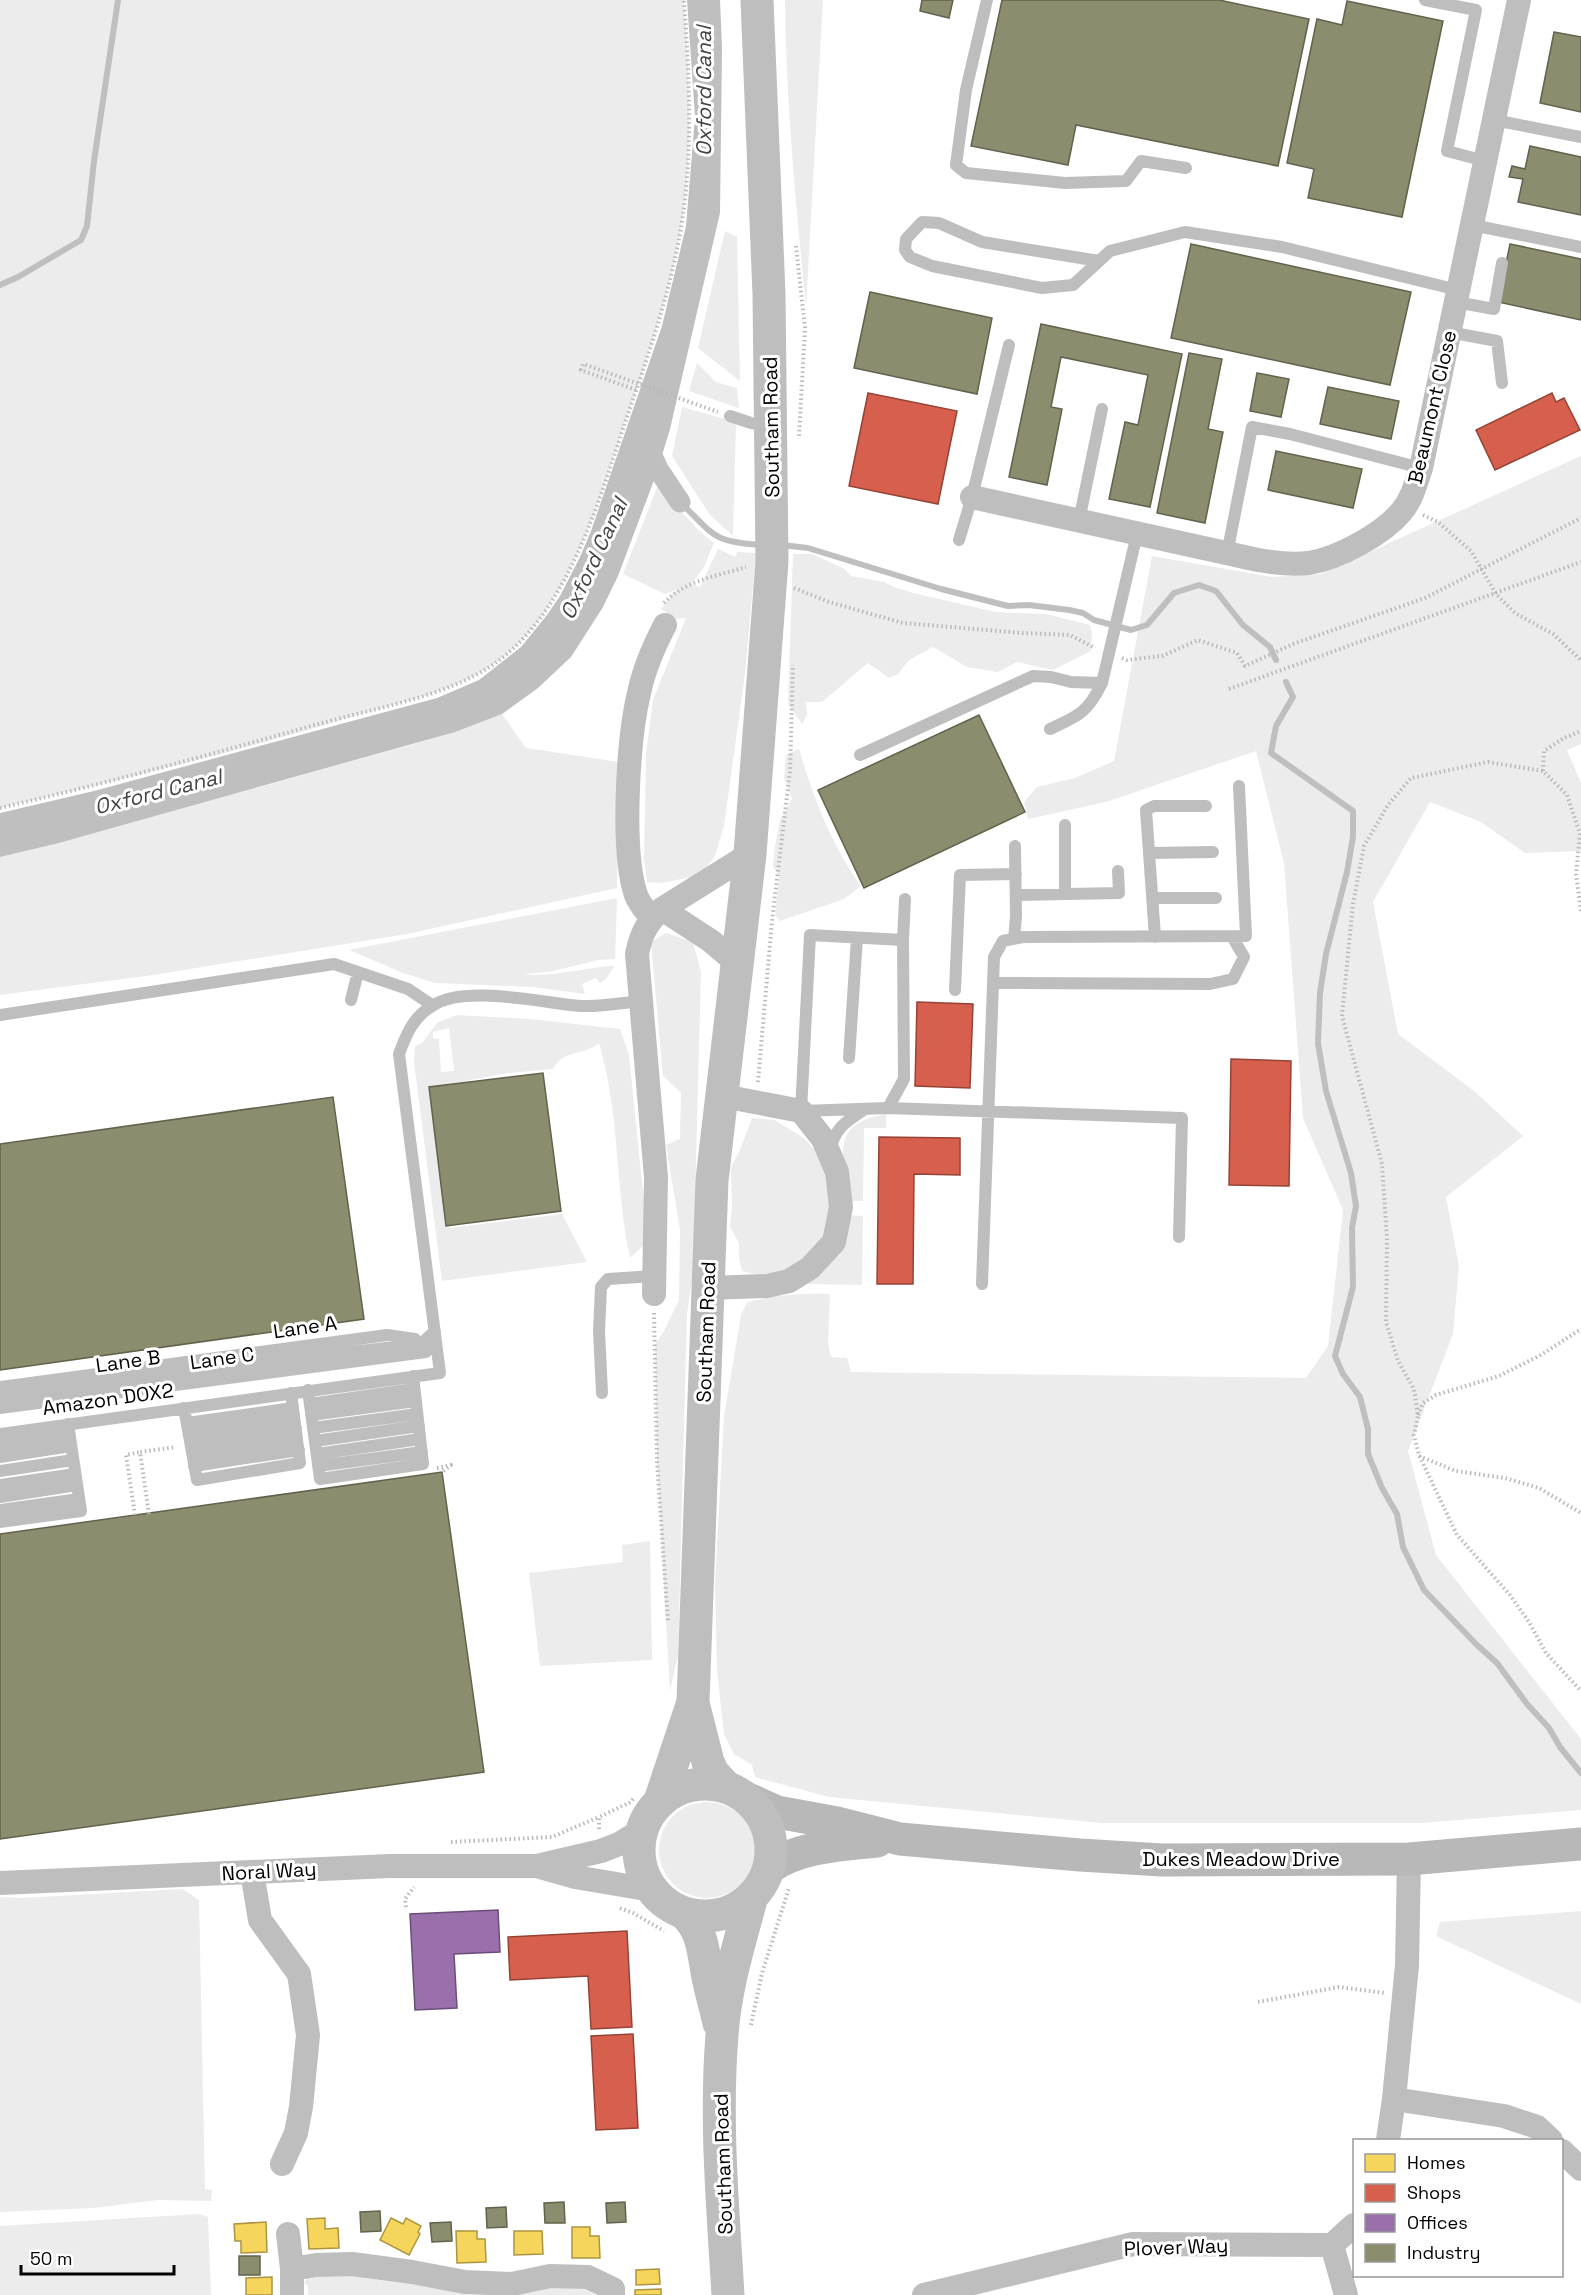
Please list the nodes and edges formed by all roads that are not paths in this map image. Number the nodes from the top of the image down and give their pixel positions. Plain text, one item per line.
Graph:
1 (757, 0) edge
2 (987, 0) edge
3 (1425, 0) edge
4 (1519, 0) edge
5 (1494, 120) junction
6 (1581, 137) edge
7 (1485, 161) junction
8 (1186, 168) dead end
9 (1472, 225) junction
10 (1581, 247) edge
11 (1099, 261) junction
12 (1502, 263) dead end
13 (1457, 296) junction
14 (1449, 332) junction
15 (1009, 345) dead end
16 (1502, 382) dead end
17 (1102, 410) dead end
18 (730, 416) road end
19 (771, 427) junction
20 (1421, 468) junction
21 (972, 497) junction
22 (1079, 521) junction
23 (1137, 534) junction
24 (959, 540) dead end
25 (1227, 554) junction
26 (665, 625) road end
27 (1102, 683) junction
28 (1050, 729) dead end
29 (860, 755) dead end
30 (1239, 786) dead end
31 (1206, 806) dead end
32 (1065, 825) dead end
33 (1015, 846) dead end
34 (1213, 852) dead end
35 (1149, 853) junction
36 (750, 854) junction
37 (1118, 872) dead end
38 (1016, 874) junction
39 (1065, 894) junction
40 (1016, 896) junction
41 (1153, 898) junction
42 (1216, 898) dead end
43 (905, 899) dead end
44 (657, 913) junction
45 (1155, 937) junction
46 (857, 938) junction
47 (1233, 938) junction
48 (1014, 939) junction
49 (903, 940) junction
50 (738, 964) junction
51 (358, 972) junction
52 (993, 983) junction
53 (955, 990) dead end
54 (351, 1000) dead end
55 (641, 1001) junction
56 (432, 1005) junction
57 (0, 1015) edge
58 (849, 1058) dead end
59 (723, 1096) junction
60 (866, 1108) junction
61 (888, 1108) junction
62 (801, 1111) junction
63 (987, 1111) junction
64 (830, 1155) junction
65 (1179, 1237) dead end
66 (982, 1284) dead end
67 (654, 1285) joint
68 (708, 1288) junction
69 (436, 1330) junction
70 (413, 1376) junction
71 (0, 1387) edge
72 (308, 1390) junction
73 (291, 1393) junction
74 (603, 1394) dead end
75 (0, 1399) edge
76 (0, 1408) edge
77 (184, 1408) junction
78 (310, 1409) junction
79 (418, 1420) junction
80 (296, 1429) junction
81 (0, 1434) edge
82 (69, 1435) junction
83 (314, 1435) junction
84 (191, 1445) junction
85 (0, 1446) edge
86 (0, 1457) edge
87 (73, 1460) junction
88 (317, 1460) junction
89 (0, 1471) edge
90 (76, 1479) junction
91 (0, 1485) edge
92 (0, 1497) edge
93 (79, 1499) junction
94 (0, 1510) edge
95 (0, 1522) edge
96 (693, 1702) junction
97 (737, 1793) junction
98 (660, 1802) junction
99 (642, 1830) junction
100 (900, 1839) junction
101 (1576, 1844) edge
102 (1409, 1859) junction
103 (537, 1866) junction
104 (252, 1872) junction
105 (783, 1874) junction
106 (0, 1883) edge
107 (652, 1890) junction
108 (752, 1896) junction
109 (684, 1913) junction
110 (736, 2030) junction
111 (1394, 2099) junction
112 (1388, 2139) edge
113 (1550, 2139) edge
114 (1563, 2152) edge
115 (282, 2164) dead end
116 (1581, 2169) edge
117 (1353, 2225) edge
118 (288, 2234) dead end
119 (1332, 2245) junction
120 (292, 2269) junction
121 (292, 2295) edge
122 (614, 2295) edge
123 (728, 2295) edge
124 (924, 2295) edge
125 (1346, 2295) edge

1 - 19 highway, Southam Road
2 - 8 lane
3 - 7 lane
4 - 5 street, Beaumont Close
5 - 6 lane
5 - 7 street, Beaumont Close
7 - 9 street, Beaumont Close
9 - 10 lane
9 - 13 street, Beaumont Close
11 - 11 lane
11 - 13 lane
12 - 13 lane
13 - 14 street, Beaumont Close
14 - 16 lane
14 - 20 street, Beaumont Close
15 - 21 lane
17 - 22 lane
18 - 19 lane
19 - 36 highway, Southam Road
20 - 25 street, Beaumont Close
20 - 25 lane
21 - 22 street, Beaumont Close
21 - 24 lane
22 - 23 street, Beaumont Close
23 - 25 street, Beaumont Close
23 - 27 lane
26 - 44 street
27 - 28 lane
27 - 29 lane
30 - 47 lane
31 - 35 lane
32 - 39 lane
33 - 38 lane
34 - 35 lane
35 - 41 lane
36 - 44 street
36 - 50 highway, Southam Road
37 - 39 lane
38 - 40 lane
38 - 53 lane
39 - 40 lane
40 - 48 lane
41 - 42 lane
41 - 45 lane
43 - 49 lane
44 - 50 street
44 - 55 street
45 - 47 lane
45 - 48 lane
46 - 49 lane
46 - 58 lane
46 - 62 lane
47 - 52 lane
48 - 52 lane
49 - 61 lane
50 - 59 highway, Southam Road
51 - 54 lane
51 - 56 lane
51 - 57 lane
52 - 63 lane
55 - 56 lane
55 - 67 street
56 - 69 lane
59 - 62 street
59 - 68 highway, Southam Road
60 - 61 lane
60 - 62 lane
60 - 64 lane
61 - 63 lane
62 - 64 street
63 - 65 lane
63 - 66 lane
64 - 68 street
67 - 74 lane
68 - 96 highway, Southam Road
69 - 70 lane, Amazon DOX2
69 - 71 lane, Lane A
69 - 75 lane, Lane B
69 - 76 lane, Lane C
70 - 72 lane, Amazon DOX2
70 - 79 lane
72 - 73 lane, Amazon DOX2
72 - 78 lane
73 - 77 lane, Amazon DOX2
73 - 80 lane
77 - 82 lane, Amazon DOX2
77 - 84 lane
78 - 79 lane
78 - 83 lane
79 - 83 lane
79 - 88 lane
79 - 88 lane
80 - 84 lane
80 - 84 lane
80 - 84 lane
81 - 82 lane, Amazon DOX2
82 - 85 lane
82 - 86 lane
82 - 87 lane
83 - 88 lane
87 - 89 lane
87 - 90 lane
90 - 91 lane
90 - 92 lane
90 - 93 lane
93 - 94 lane
93 - 95 lane
96 - 97 highway, Southam Road
96 - 98 highway, Southam Road
97 - 98 highway
97 - 100 street, Dukes Meadow Drive
97 - 105 highway
98 - 99 highway
99 - 103 street, Noral Way
99 - 107 highway
100 - 102 street, Dukes Meadow Drive
100 - 105 street, Dukes Meadow Drive
101 - 102 street, Dukes Meadow Drive
102 - 111 street
103 - 104 street, Noral Way
103 - 107 street, Noral Way
104 - 106 street, Noral Way
104 - 115 street
105 - 108 highway
107 - 109 highway
108 - 109 highway
108 - 110 highway, Southam Road
109 - 110 highway, Southam Road
110 - 123 highway, Southam Road
111 - 112 street
111 - 113 street
114 - 116 street
117 - 119 street
118 - 120 street
119 - 124 street, Plover Way
119 - 125 street
120 - 121 street
120 - 122 street

